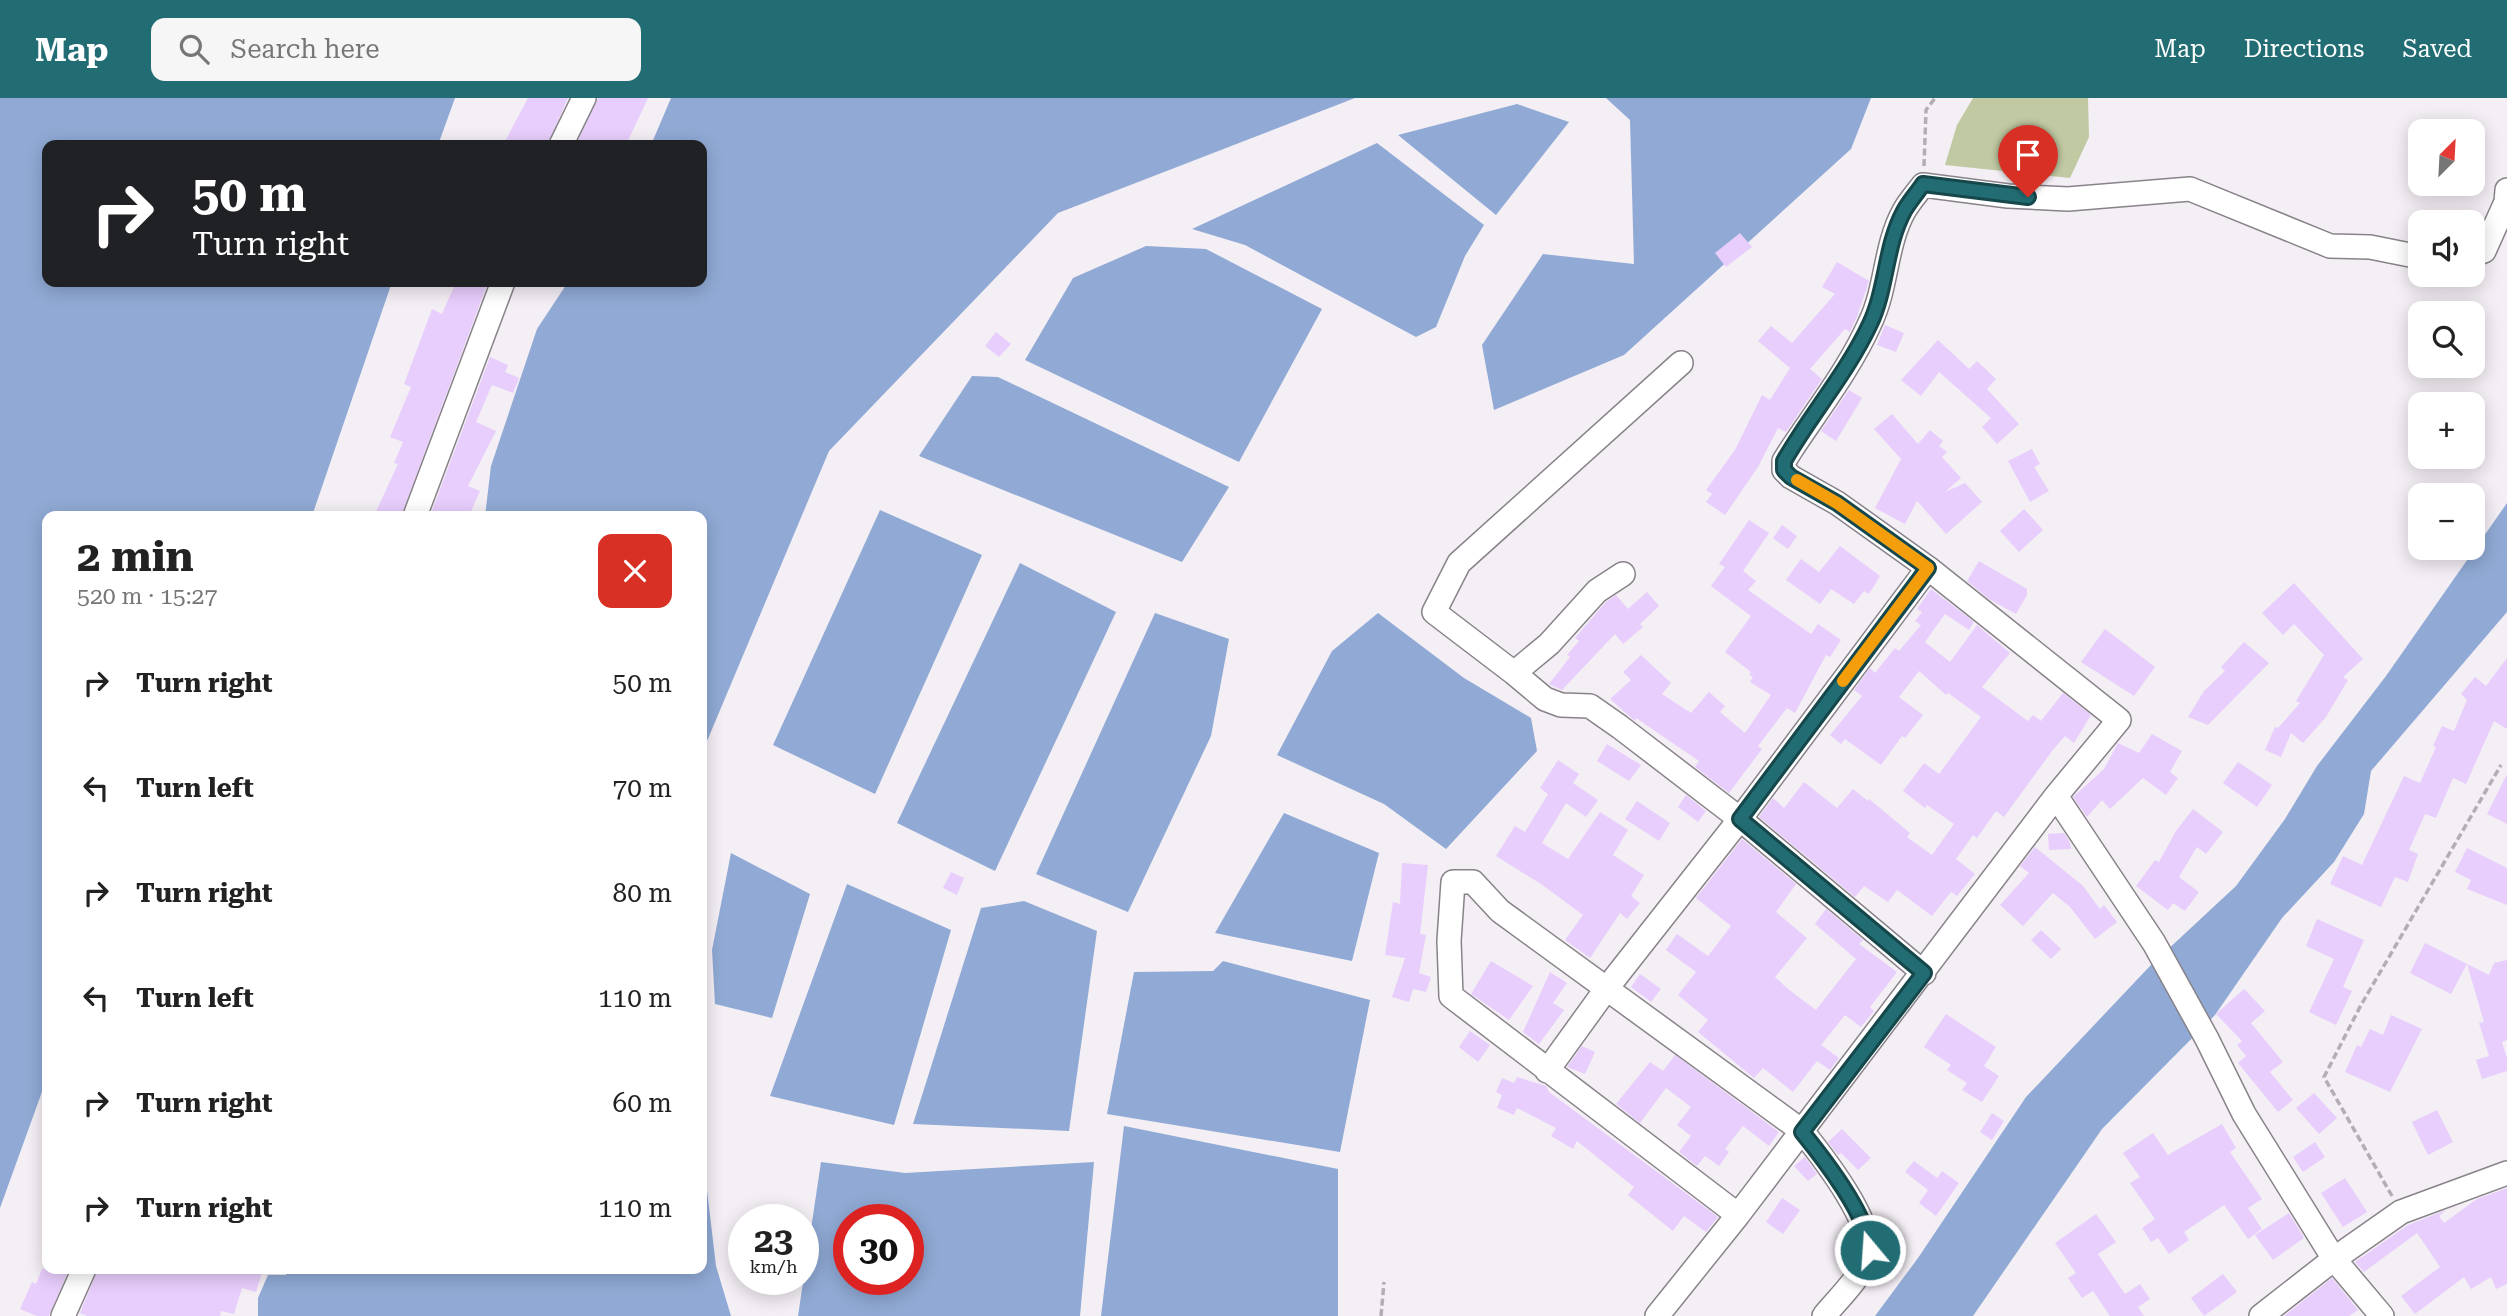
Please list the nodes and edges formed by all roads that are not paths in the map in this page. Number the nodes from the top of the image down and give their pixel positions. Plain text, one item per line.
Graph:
1 (584, 98) edge
2 (563, 140) edge
3 (2507, 190) edge
4 (2485, 249) edge
5 (2408, 255) edge
6 (501, 287) edge
7 (1681, 363) dead end
8 (417, 511) edge
9 (1928, 568) junction
10 (1623, 574) dead end
11 (1514, 673) junction
12 (2056, 796) junction
13 (1740, 819) junction
14 (1924, 973) junction
15 (1607, 988) junction
16 (1547, 1071) junction
17 (1802, 1132) junction
18 (2507, 1173) edge
19 (1738, 1215) junction
20 (2334, 1259) junction
21 (82, 1274) edge
22 (63, 1316) edge
23 (1657, 1316) edge
24 (1825, 1316) edge
25 (2261, 1316) edge
26 (2382, 1316) edge

1 - 2 street
3 - 4 street
5 - 9 street
6 - 8 street
7 - 11 street
9 - 12 street
9 - 13 street
10 - 11 street
11 - 13 street
12 - 14 street
12 - 20 street
13 - 14 street
13 - 15 street
14 - 17 street
15 - 16 street
15 - 16 street
15 - 17 street
16 - 19 street
17 - 19 street
17 - 24 street
18 - 20 street
19 - 23 street
20 - 25 street
20 - 26 street
21 - 22 street

